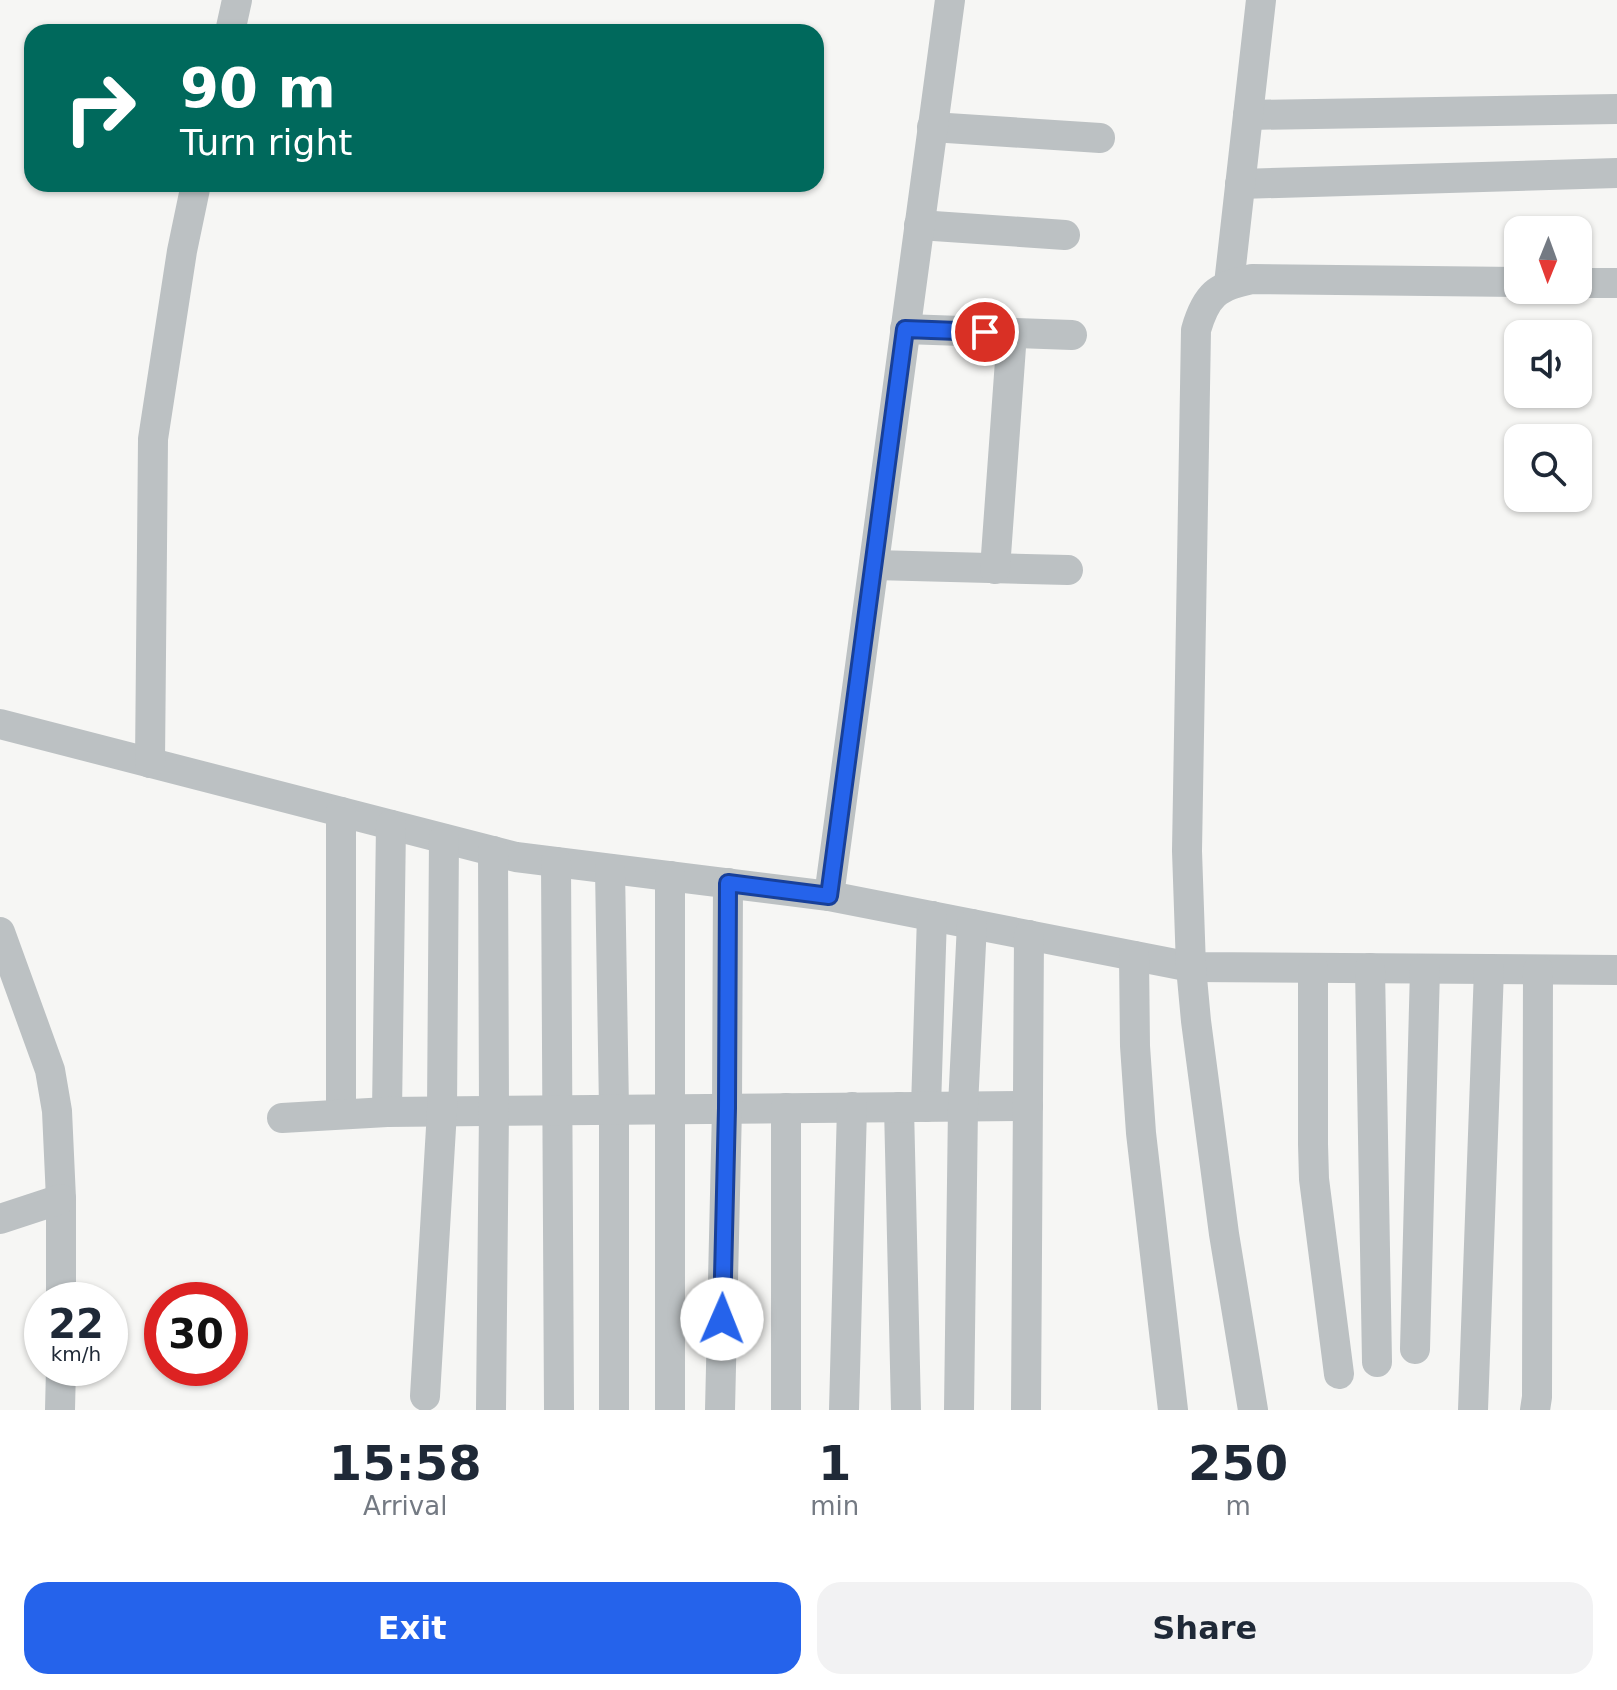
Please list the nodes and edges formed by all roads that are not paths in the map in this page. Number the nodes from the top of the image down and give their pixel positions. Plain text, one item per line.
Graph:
1 (237, 0) edge
2 (950, 0) edge
3 (1261, 0) edge
4 (232, 24) edge
5 (1617, 109) edge
6 (1248, 115) junction
7 (932, 127) junction
8 (1100, 138) dead end
9 (1617, 173) edge
10 (1240, 184) junction
11 (194, 192) edge
12 (919, 225) junction
13 (1065, 235) dead end
14 (1504, 282) edge
15 (1592, 283) edge
16 (1617, 283) edge
17 (1229, 284) junction
18 (905, 329) junction
19 (1012, 333) junction
20 (1072, 335) dead end
21 (874, 565) junction
22 (995, 569) junction
23 (1068, 570) dead end
24 (0, 724) edge
25 (150, 763) junction
26 (341, 812) junction
27 (391, 825) junction
28 (444, 839) junction
29 (493, 851) junction
30 (556, 862) junction
31 (610, 869) junction
32 (670, 876) junction
33 (728, 883) junction
34 (829, 896) junction
35 (932, 916) junction
36 (972, 924) junction
37 (0, 932) edge
38 (1029, 935) junction
39 (1134, 956) junction
40 (1191, 967) junction
41 (1313, 968) junction
42 (1370, 968) junction
43 (1425, 969) junction
44 (1489, 969) junction
45 (1538, 970) junction
46 (1617, 970) edge
47 (963, 1106) junction
48 (1028, 1106) junction
49 (852, 1107) junction
50 (913, 1107) junction
51 (727, 1108) junction
52 (786, 1108) junction
53 (614, 1109) junction
54 (669, 1109) junction
55 (494, 1110) junction
56 (556, 1110) junction
57 (442, 1111) junction
58 (387, 1112) junction
59 (341, 1114) junction
60 (282, 1118) dead end
61 (61, 1199) junction
62 (0, 1219) edge
63 (61, 1282) edge
64 (1415, 1349) dead end
65 (1377, 1362) dead end
66 (1339, 1374) dead end
67 (61, 1386) edge
68 (425, 1396) dead end
69 (60, 1410) edge
70 (491, 1410) edge
71 (559, 1410) edge
72 (614, 1410) edge
73 (670, 1410) edge
74 (720, 1410) edge
75 (786, 1410) edge
76 (844, 1410) edge
77 (906, 1410) edge
78 (959, 1410) edge
79 (1026, 1410) edge
80 (1173, 1410) edge
81 (1253, 1410) edge
82 (1473, 1410) edge
83 (1535, 1410) edge

1 - 4 street
2 - 7 street
3 - 6 street
5 - 6 street
6 - 10 street
7 - 8 street
7 - 12 street
9 - 10 street
10 - 17 street
11 - 25 street
12 - 13 street
12 - 18 street
14 - 17 street
15 - 16 street
17 - 40 street
18 - 19 street
18 - 21 street
19 - 20 street
19 - 22 street
21 - 22 street
21 - 34 street
22 - 23 street
24 - 25 street
25 - 26 street
26 - 27 street
26 - 59 street
27 - 28 street
27 - 58 street
28 - 29 street
28 - 57 street
29 - 30 street
29 - 55 street
30 - 31 street
30 - 56 street
31 - 32 street
31 - 53 street
32 - 33 street
32 - 54 street
33 - 34 street
33 - 51 street
34 - 35 street
35 - 36 street
35 - 50 street
36 - 38 street
36 - 47 street
37 - 61 street
38 - 39 street
38 - 48 street
39 - 40 street
39 - 80 street
40 - 41 street
40 - 81 street
41 - 42 street
41 - 66 street
42 - 43 street
42 - 65 street
43 - 44 street
43 - 64 street
44 - 45 street
44 - 82 street
45 - 46 street
45 - 83 street
47 - 48 street
47 - 50 street
47 - 78 street
48 - 79 street
49 - 50 street
49 - 52 street
49 - 76 street
50 - 77 street
51 - 52 street
51 - 54 street
51 - 74 street
52 - 75 street
53 - 54 street
53 - 56 street
53 - 72 street
54 - 73 street
55 - 56 street
55 - 57 street
55 - 70 street
56 - 71 street
57 - 58 street
57 - 68 street
58 - 59 street
59 - 60 street
61 - 62 street
61 - 63 street
67 - 69 street

